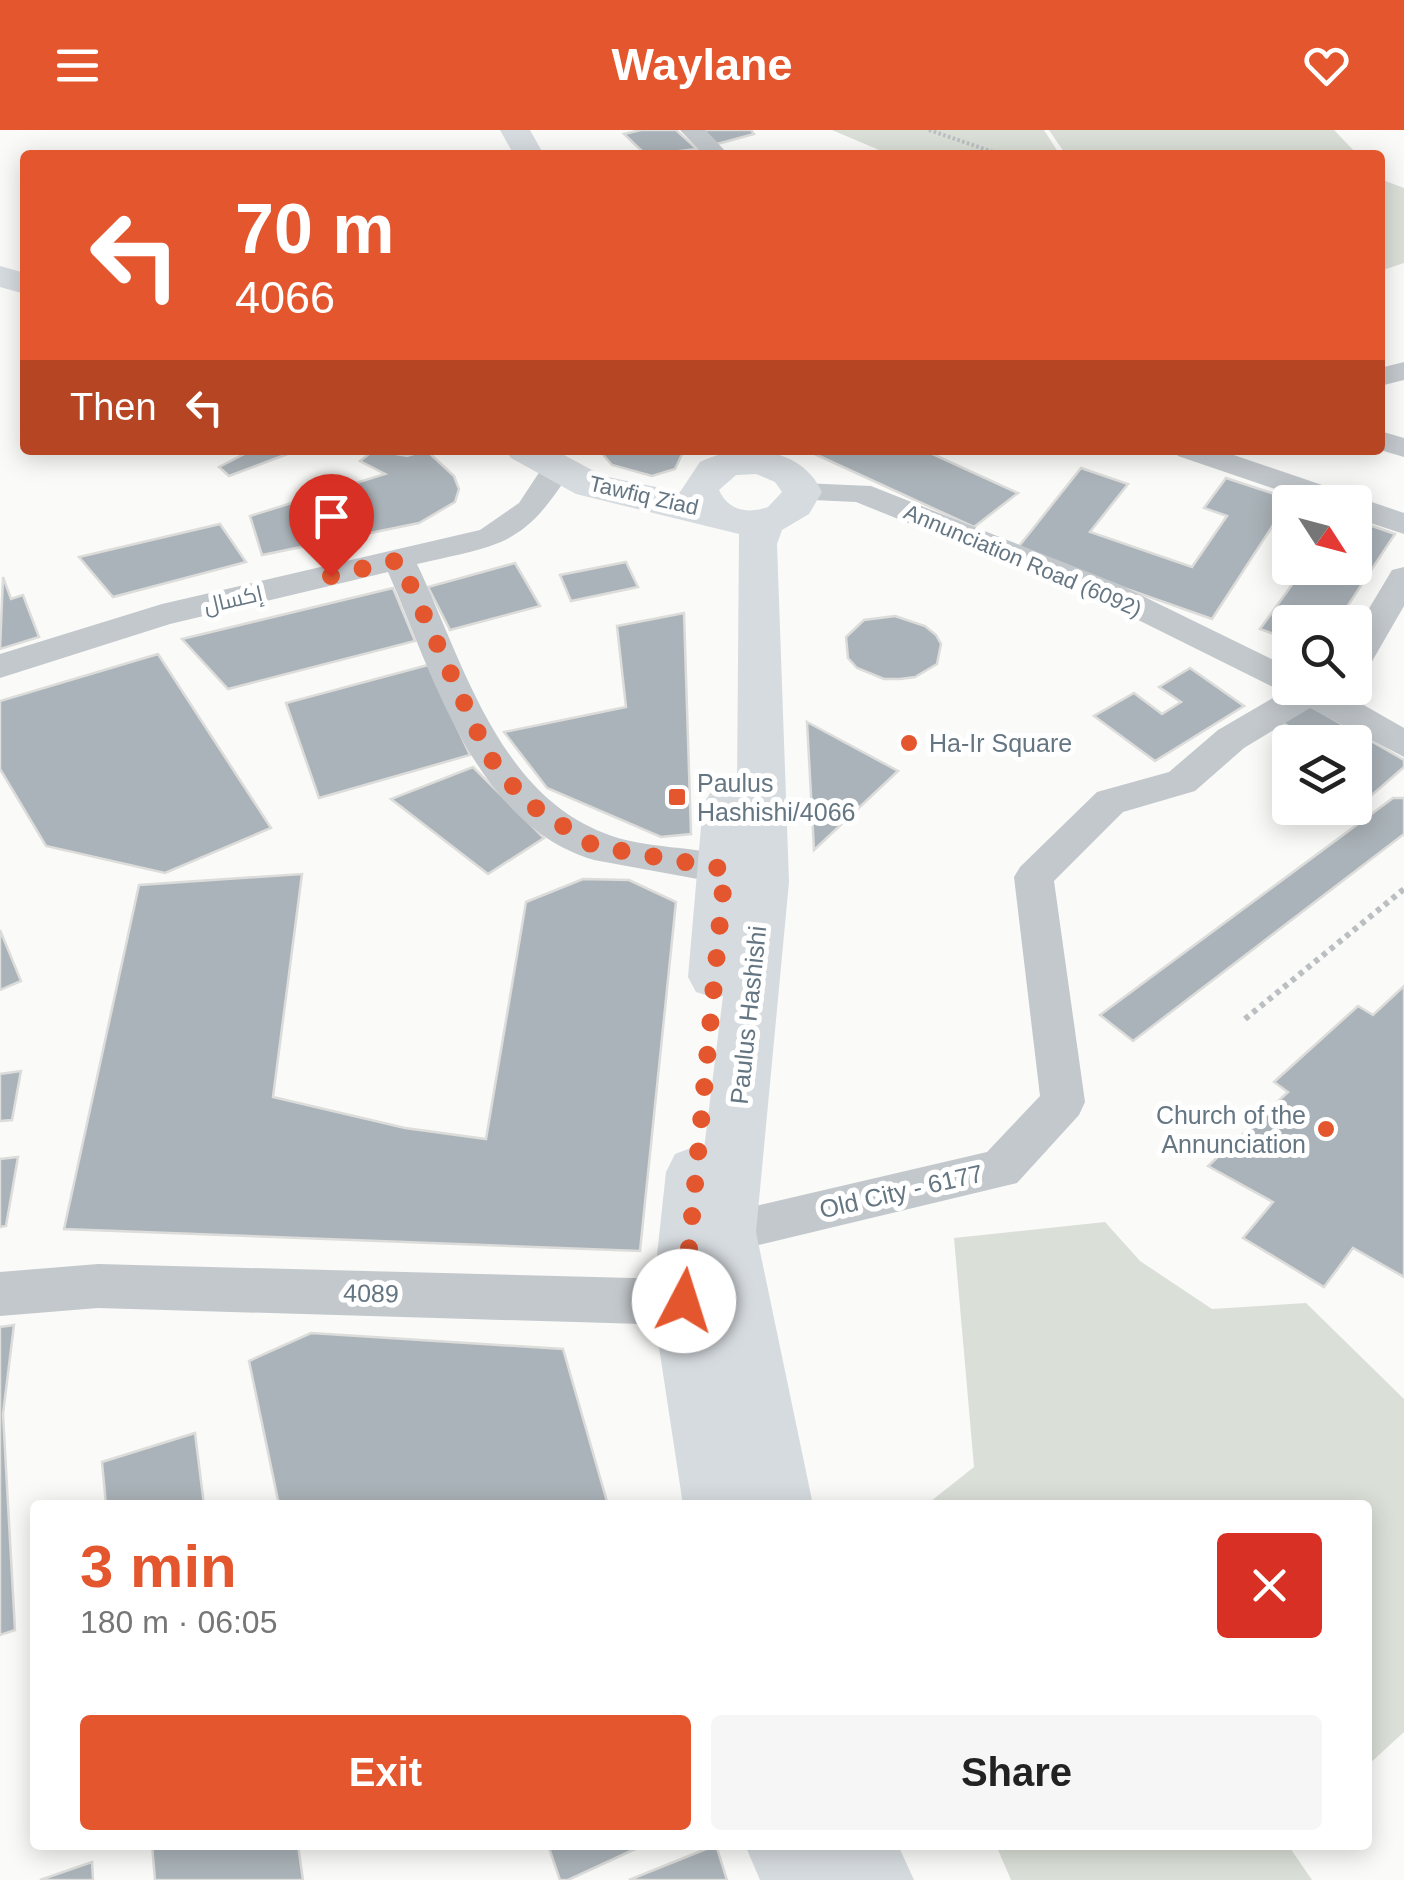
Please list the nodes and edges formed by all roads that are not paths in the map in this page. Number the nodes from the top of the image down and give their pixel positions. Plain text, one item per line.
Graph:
1 (692, 130) edge
2 (712, 150) edge
3 (1205, 455) edge
4 (545, 456) edge
5 (748, 479) edge
6 (1292, 485) edge
7 (1372, 513) edge
8 (1404, 524) edge
9 (399, 560) junction
10 (1404, 577) edge
11 (1372, 633) edge
12 (0, 666) edge
13 (1272, 671) edge
14 (1279, 705) edge
15 (1336, 705) edge
16 (1403, 742) edge
17 (725, 869) junction
18 (725, 1232) junction
19 (0, 1294) edge
20 (684, 1301) junction
21 (742, 1306) junction
22 (717, 1500) edge
23 (777, 1500) edge
24 (787, 1850) edge
25 (857, 1850) edge
26 (802, 1880) edge
27 (874, 1880) edge

1 - 2 street
3 - 6 street
4 - 5 street, Tawfiq Ziad
4 - 9 street, إكسال
5 - 13 street, Annunciation Road (6092)
5 - 17 street, Paulus Hashishi
5 - 18 street, Paulus Hashishi
7 - 8 street
9 - 12 street, إكسال
9 - 17 street
10 - 11 street
14 - 18 street, Old City - 6177
15 - 16 street, Annunciation Road (6092)
17 - 20 street, Paulus Hashishi
18 - 21 street, Paulus Hashishi
19 - 20 street, 4089
20 - 21 street, 4089
20 - 22 street, Paulus Hashishi
21 - 23 street, Paulus Hashishi
24 - 26 street
25 - 27 street

